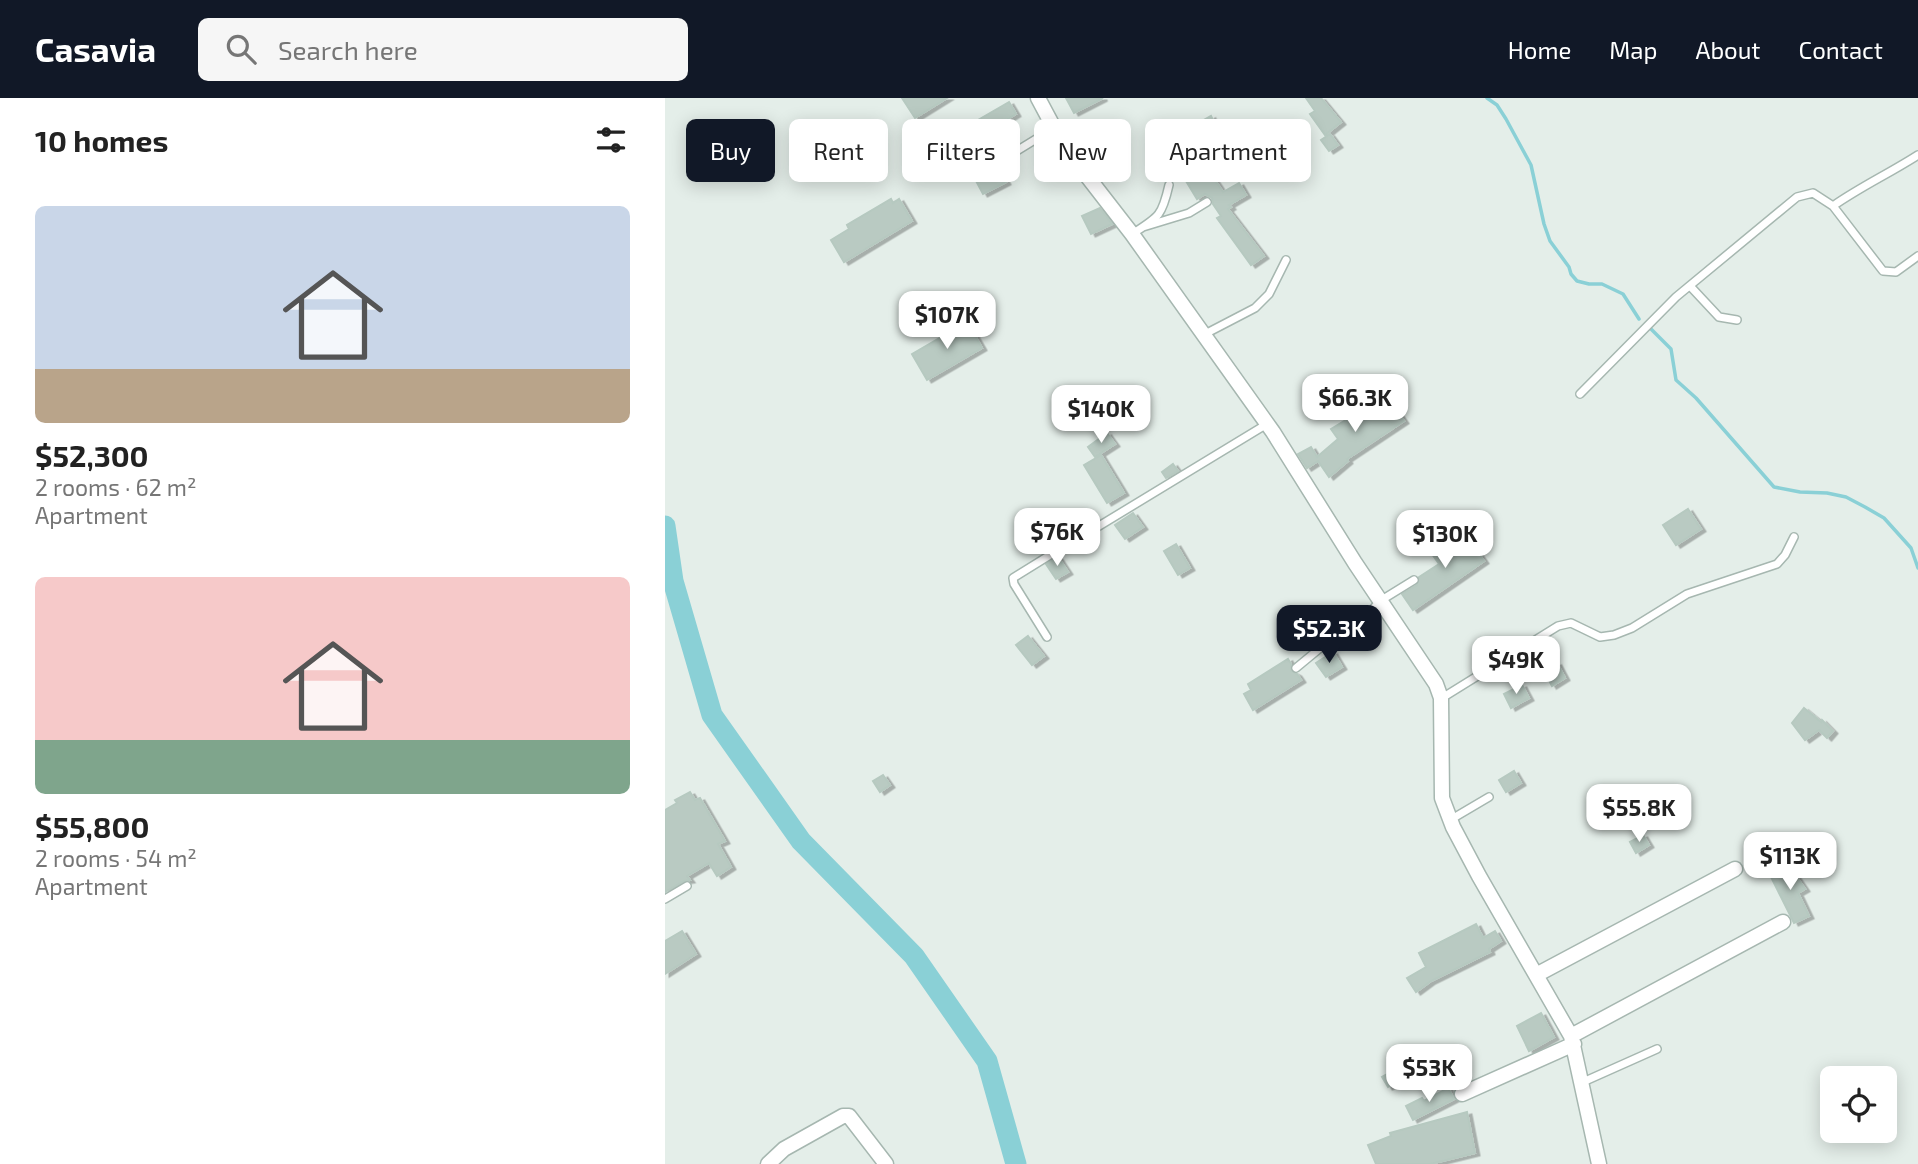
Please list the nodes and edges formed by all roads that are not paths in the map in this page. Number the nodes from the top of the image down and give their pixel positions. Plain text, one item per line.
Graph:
1 (1038, 98) edge
2 (1049, 119) edge
3 (1918, 155) edge
4 (1096, 182) edge
5 (1170, 186) dead end
6 (1207, 202) dead end
7 (1833, 206) junction
8 (1138, 230) junction
9 (1918, 256) edge
10 (1286, 260) dead end
11 (1690, 286) junction
12 (1737, 320) dead end
13 (1205, 334) junction
14 (1580, 394) dead end
15 (1268, 424) junction
16 (1794, 537) dead end
17 (1076, 540) dead end
18 (1063, 547) dead end
19 (1414, 580) dead end
20 (1380, 601) junction
21 (1047, 636) dead end
22 (1296, 668) dead end
23 (1441, 698) junction
24 (1489, 797) dead end
25 (1450, 820) junction
26 (1735, 869) dead end
27 (687, 886) dead end
28 (665, 899) edge
29 (1783, 922) dead end
30 (1536, 975) junction
31 (1573, 1040) junction
32 (1657, 1049) dead end
33 (1583, 1082) junction
34 (1462, 1094) dead end
35 (768, 1164) edge
36 (886, 1164) edge
37 (1599, 1164) edge

1 - 2 street
3 - 7 lane
4 - 8 street
5 - 8 lane
6 - 8 lane
7 - 9 lane
7 - 11 lane
8 - 13 street
10 - 13 lane
11 - 12 lane
11 - 14 lane
13 - 15 street
15 - 17 lane
15 - 20 street
16 - 23 lane
18 - 21 lane
19 - 20 lane
20 - 22 lane
20 - 23 street
23 - 25 street
24 - 25 lane
25 - 30 street
26 - 30 street
27 - 28 lane
29 - 31 street
30 - 31 street
31 - 33 street
31 - 34 street
32 - 33 lane
33 - 37 street
35 - 36 street

